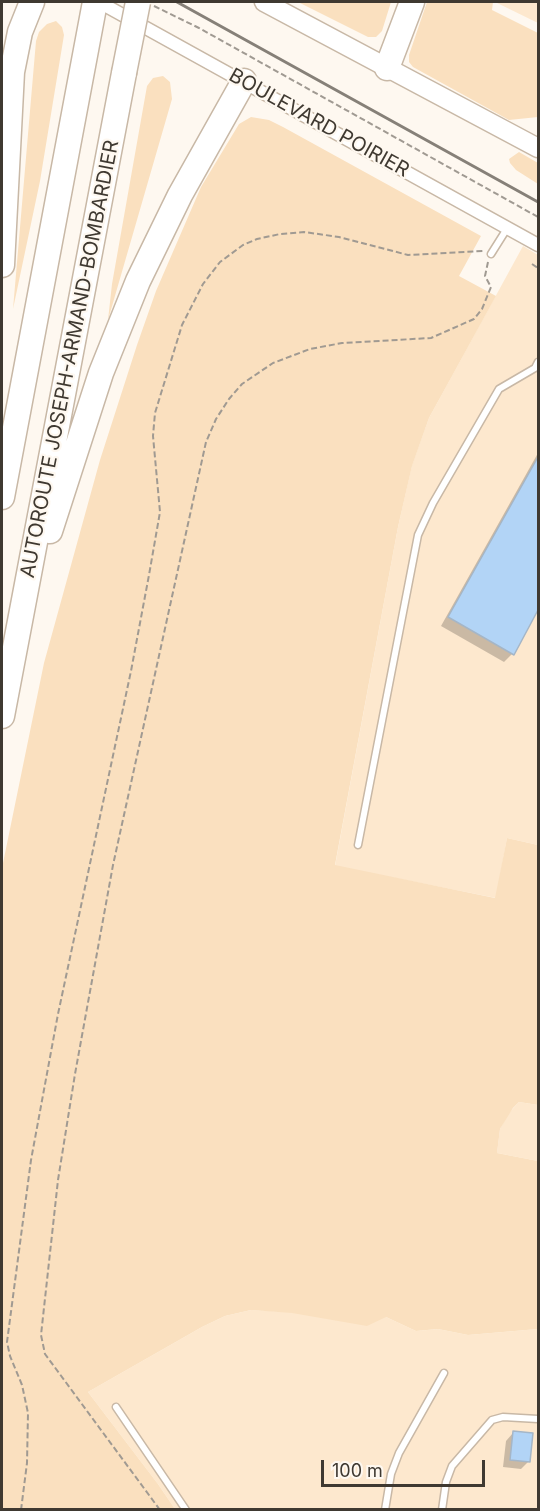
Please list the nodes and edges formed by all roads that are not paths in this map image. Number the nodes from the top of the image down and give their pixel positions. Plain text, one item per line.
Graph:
1 (32, 2) edge
2 (97, 2) edge
3 (264, 2) edge
4 (412, 2) edge
5 (143, 3) edge
6 (387, 68) junction
7 (244, 81) junction
8 (538, 148) edge
9 (508, 227) junction
10 (538, 245) edge
11 (491, 254) road end
12 (2, 265) edge
13 (538, 362) edge
14 (2, 497) edge
15 (20, 618) junction
16 (2, 716) edge
17 (358, 845) dead end
18 (444, 1373) dead end
19 (116, 1407) dead end
20 (538, 1419) edge
21 (186, 1509) edge
22 (385, 1509) edge
23 (442, 1509) edge

1 - 12 highway
2 - 7 street, BOULEVARD POIRIER
2 - 14 highway, AUTOROUTE JOSEPH-ARMAND-BOMBARDIER
3 - 6 street
4 - 6 highway
5 - 15 highway, AUTOROUTE JOSEPH-ARMAND-BOMBARDIER, bridge
6 - 8 street
7 - 9 street, BOULEVARD POIRIER
7 - 15 highway
9 - 10 street, BOULEVARD POIRIER
9 - 11 lane
13 - 17 lane
15 - 16 highway, AUTOROUTE JOSEPH-ARMAND-BOMBARDIER
18 - 22 lane
19 - 21 lane
20 - 23 lane

